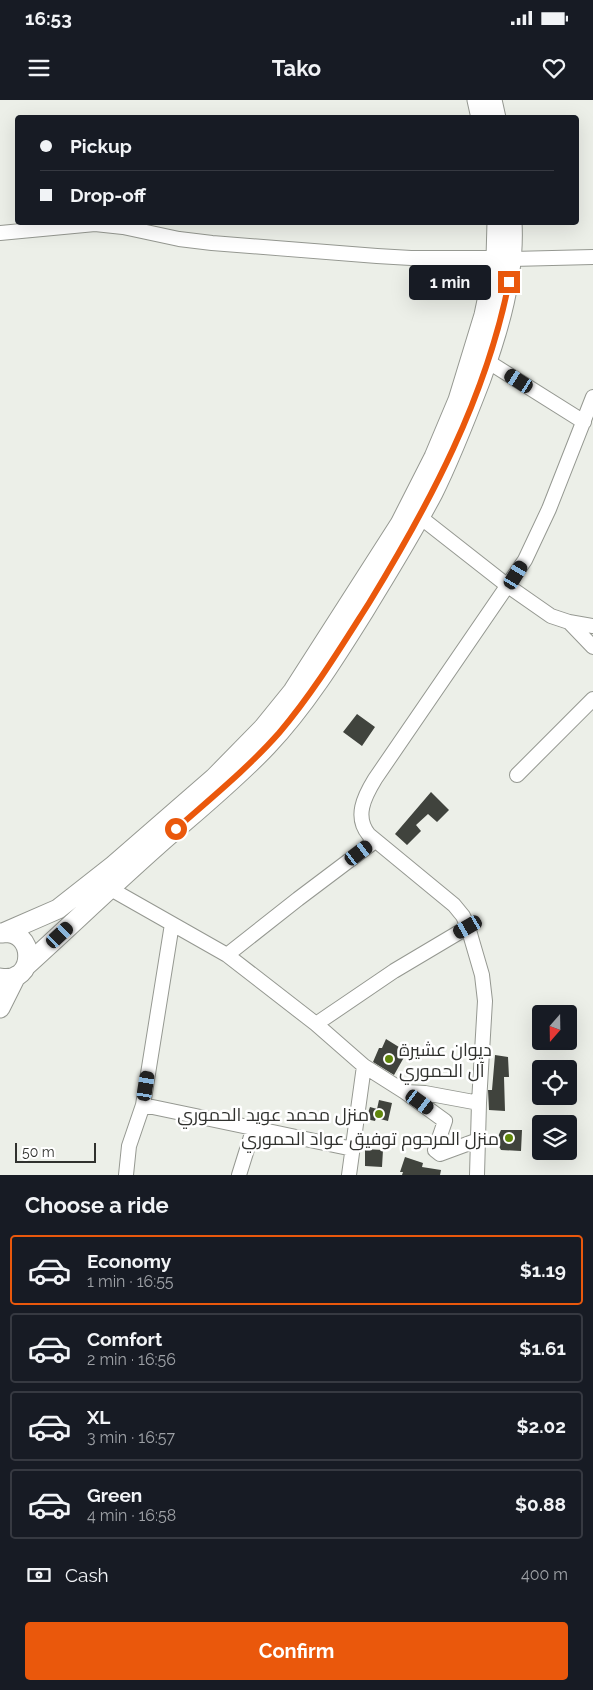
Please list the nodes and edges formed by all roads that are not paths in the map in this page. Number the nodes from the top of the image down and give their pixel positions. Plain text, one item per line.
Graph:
1 (477, 100) edge
2 (492, 100) edge
3 (480, 115) edge
4 (495, 115) edge
5 (84, 225) edge
6 (104, 225) edge
7 (498, 225) edge
8 (511, 225) edge
9 (0, 233) edge
10 (593, 257) edge
11 (504, 258) junction
12 (487, 361) junction
13 (593, 397) edge
14 (584, 422) junction
15 (420, 517) junction
16 (508, 586) junction
17 (568, 622) junction
18 (593, 626) edge
19 (593, 647) edge
20 (593, 698) edge
21 (517, 775) dead end
22 (375, 841) junction
23 (109, 888) junction
24 (172, 924) junction
25 (468, 927) junction
26 (2, 933) edge
27 (227, 956) junction
28 (14, 974) edge
29 (0, 1008) edge
30 (316, 1024) junction
31 (364, 1066) junction
32 (404, 1092) junction
33 (478, 1103) junction
34 (143, 1105) junction
35 (254, 1127) junction
36 (478, 1140) junction
37 (353, 1150) junction
38 (126, 1175) edge
39 (239, 1175) edge
40 (349, 1175) edge
41 (477, 1175) edge

1 - 3 main road
2 - 4 main road
5 - 9 street
6 - 11 street
7 - 11 main road
8 - 11 main road
10 - 11 street
11 - 12 main road
11 - 26 main road
12 - 14 street
12 - 15 main road
13 - 14 street
14 - 16 street
15 - 16 street
15 - 23 main road
16 - 17 street
16 - 22 street
17 - 18 street
17 - 19 street
20 - 21 street
22 - 25 street
22 - 27 street
23 - 24 street
23 - 28 main road
24 - 27 street
24 - 34 street
25 - 30 street
25 - 33 street
26 - 28 main road
27 - 30 street
28 - 29 main road
30 - 31 street
31 - 32 street
31 - 37 street
32 - 33 street
32 - 36 street
33 - 36 street
34 - 35 street
34 - 38 street
35 - 37 street
35 - 39 street
36 - 41 street
37 - 40 street

